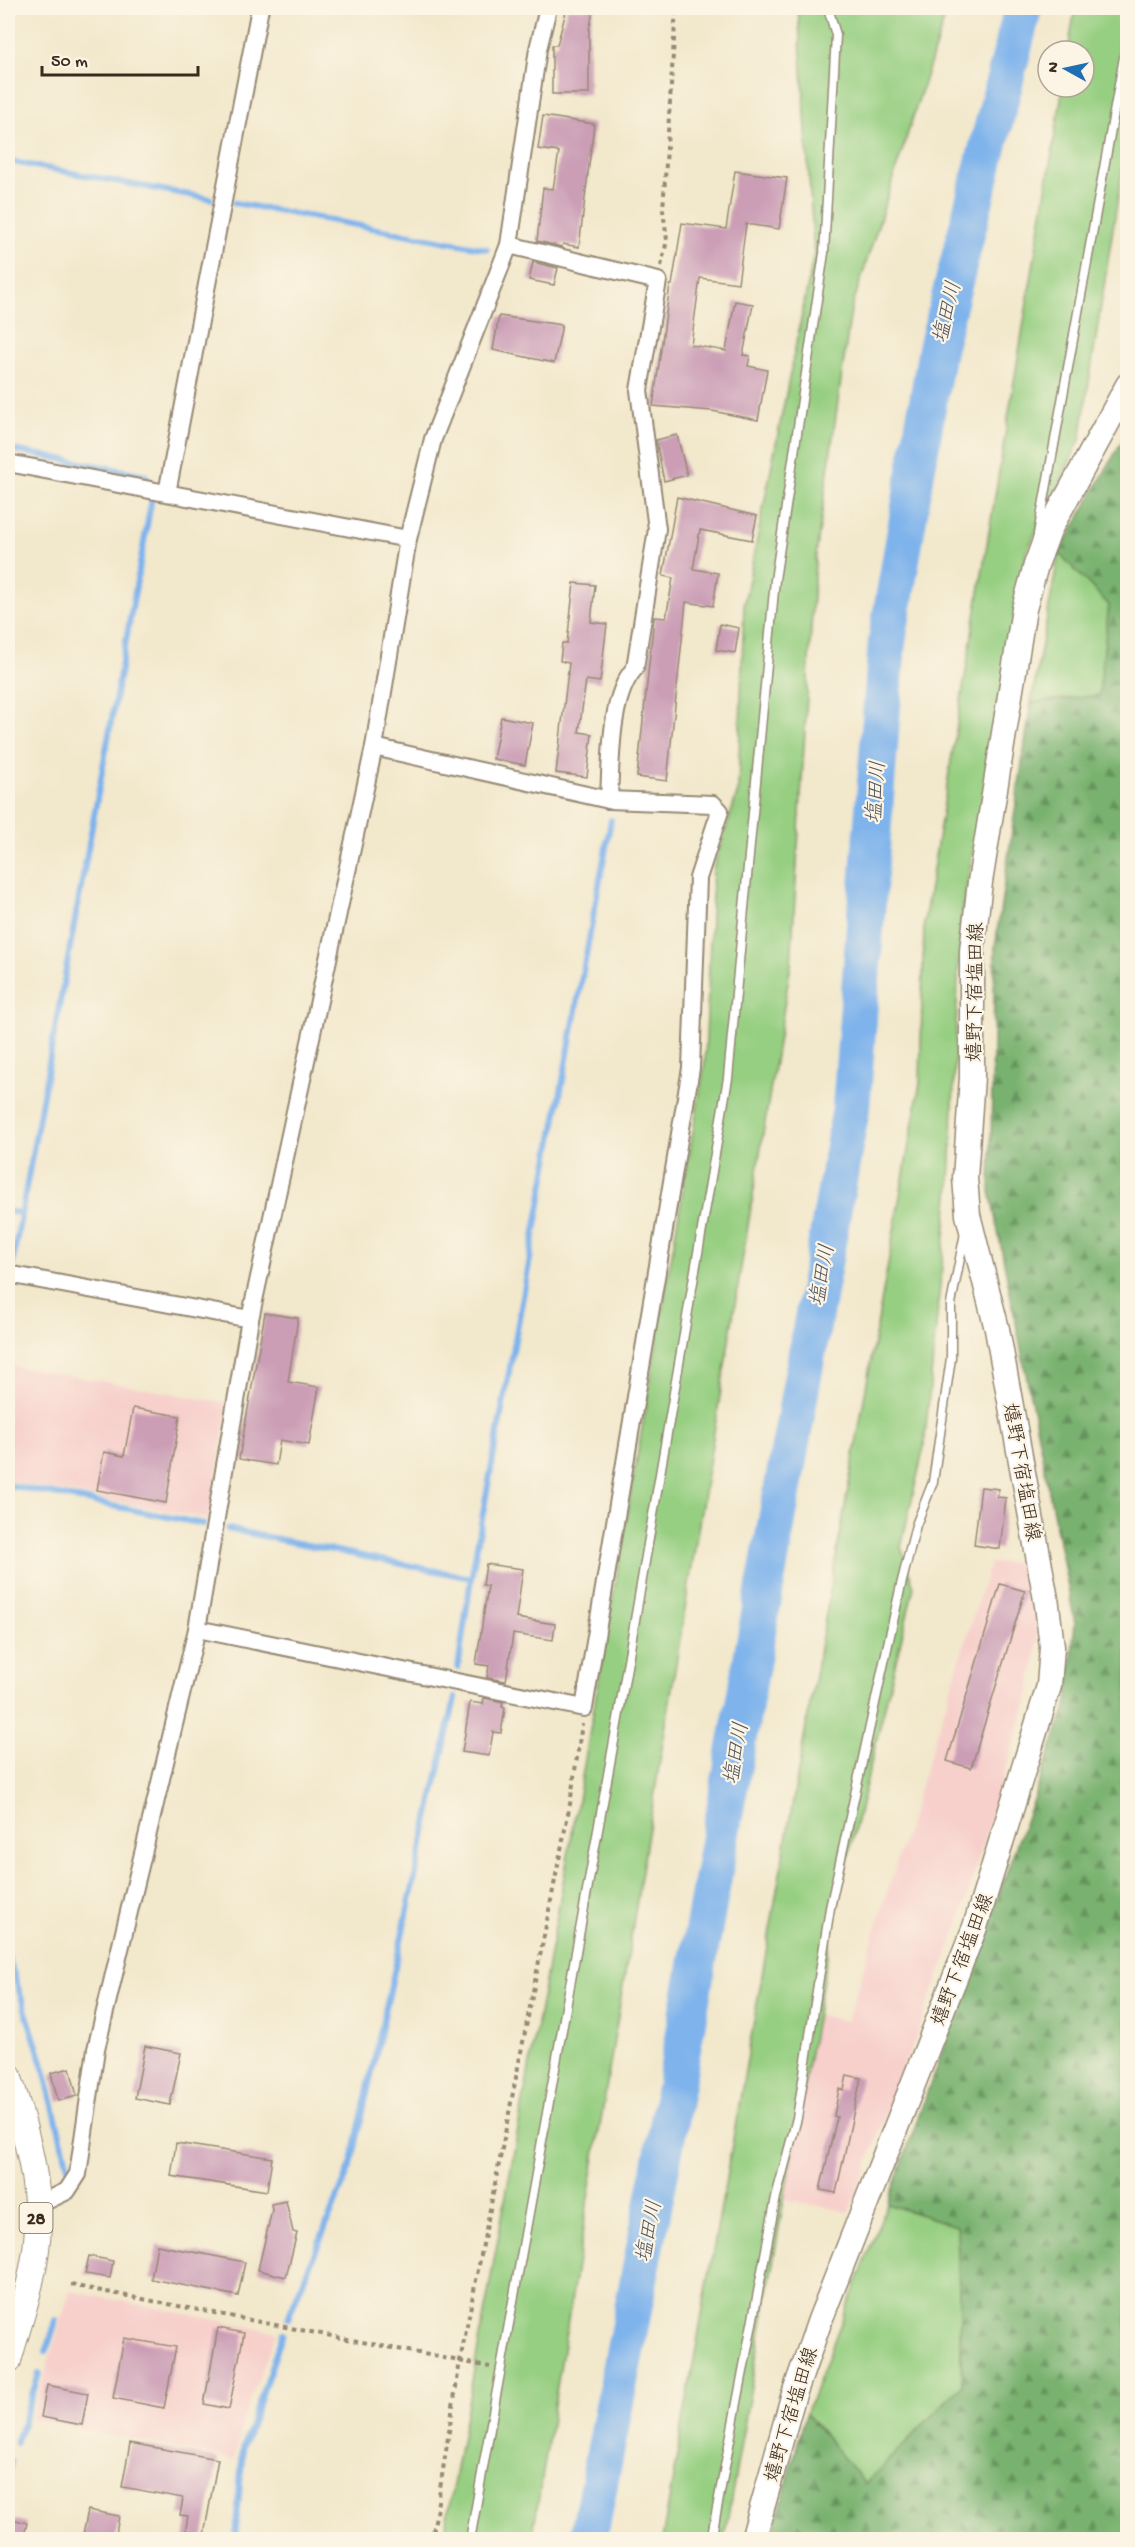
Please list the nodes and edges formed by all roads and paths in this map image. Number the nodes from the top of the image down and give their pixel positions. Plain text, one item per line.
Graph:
1 (260, 8) edge
2 (548, 8) edge
3 (676, 8) edge
4 (828, 8) edge
5 (1128, 35) edge
6 (509, 245) junction
7 (658, 281) junction
8 (1128, 385) edge
9 (8, 463) edge
10 (164, 492) junction
11 (408, 539) junction
12 (1036, 565) junction
13 (374, 747) junction
14 (609, 800) junction
15 (968, 1215) junction
16 (8, 1274) edge
17 (250, 1319) junction
18 (196, 1629) junction
19 (584, 1708) junction
20 (8, 2075) edge
21 (36, 2206) junction
22 (71, 2285) dead end
23 (8, 2361) edge
24 (460, 2361) junction
25 (499, 2368) junction
26 (432, 2540) edge
27 (470, 2540) edge
28 (711, 2540) edge
29 (753, 2540) edge

1 - 10 street
2 - 6 street
3 - 7 path
4 - 25 lane
5 - 12 lane
6 - 7 street
6 - 11 street
7 - 14 street
8 - 12 main road, 嬉野下宿塩田線
9 - 10 street
10 - 11 street
11 - 13 street
12 - 15 main road, 嬉野下宿塩田線
13 - 14 street
13 - 17 street
14 - 19 street
15 - 28 lane
15 - 29 main road, 嬉野下宿塩田線
16 - 17 street
17 - 18 street
18 - 19 street
18 - 21 street
19 - 24 path
20 - 21 main road, 28
21 - 23 main road, 28
22 - 24 path
24 - 25 path
24 - 26 path
25 - 27 lane

